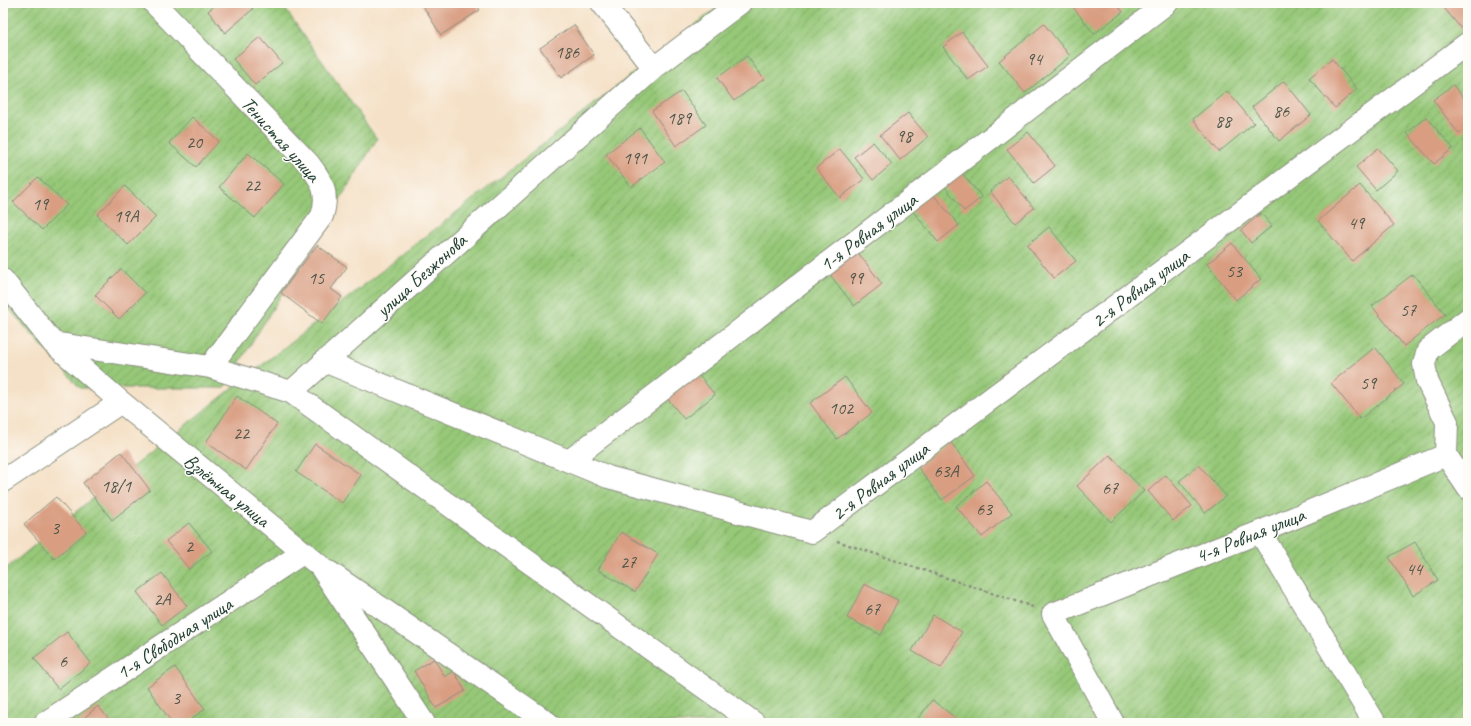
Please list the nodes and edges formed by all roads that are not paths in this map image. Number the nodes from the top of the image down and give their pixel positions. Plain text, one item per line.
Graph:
1 (154, 3) edge
2 (602, 3) edge
3 (740, 3) edge
4 (1167, 3) edge
5 (1468, 43) edge
6 (654, 68) junction
7 (3, 280) edge
8 (1468, 319) edge
9 (53, 343) junction
10 (324, 361) junction
11 (210, 367) junction
12 (291, 392) junction
13 (121, 402) junction
14 (1446, 455) junction
15 (569, 461) junction
16 (3, 481) edge
17 (1468, 488) edge
18 (1260, 532) junction
19 (312, 559) junction
20 (533, 716) edge
21 (44, 723) edge
22 (424, 723) edge
23 (548, 723) edge
24 (754, 723) edge
25 (1113, 723) edge
26 (1375, 723) edge

1 - 11 street, Тенистая улица
2 - 6 street
3 - 6 street, улица Безжонова
4 - 15 street, 1-я Ровная улица
5 - 15 street, 2-я Ровная улица
6 - 10 street, улица Безжонова
7 - 9 street, Взлётная улица
8 - 14 street
9 - 11 street
9 - 13 street, Взлётная улица
10 - 12 street, улица Безжонова
10 - 15 street
11 - 12 street
12 - 24 street
13 - 16 street
13 - 19 street, Взлётная улица
14 - 17 street
14 - 18 street, 4-я Ровная улица
18 - 25 street, 4-я Ровная улица
18 - 26 street
19 - 20 street
19 - 21 street, 1-я Свободная улица
19 - 22 street, Взлётная улица
20 - 23 street

